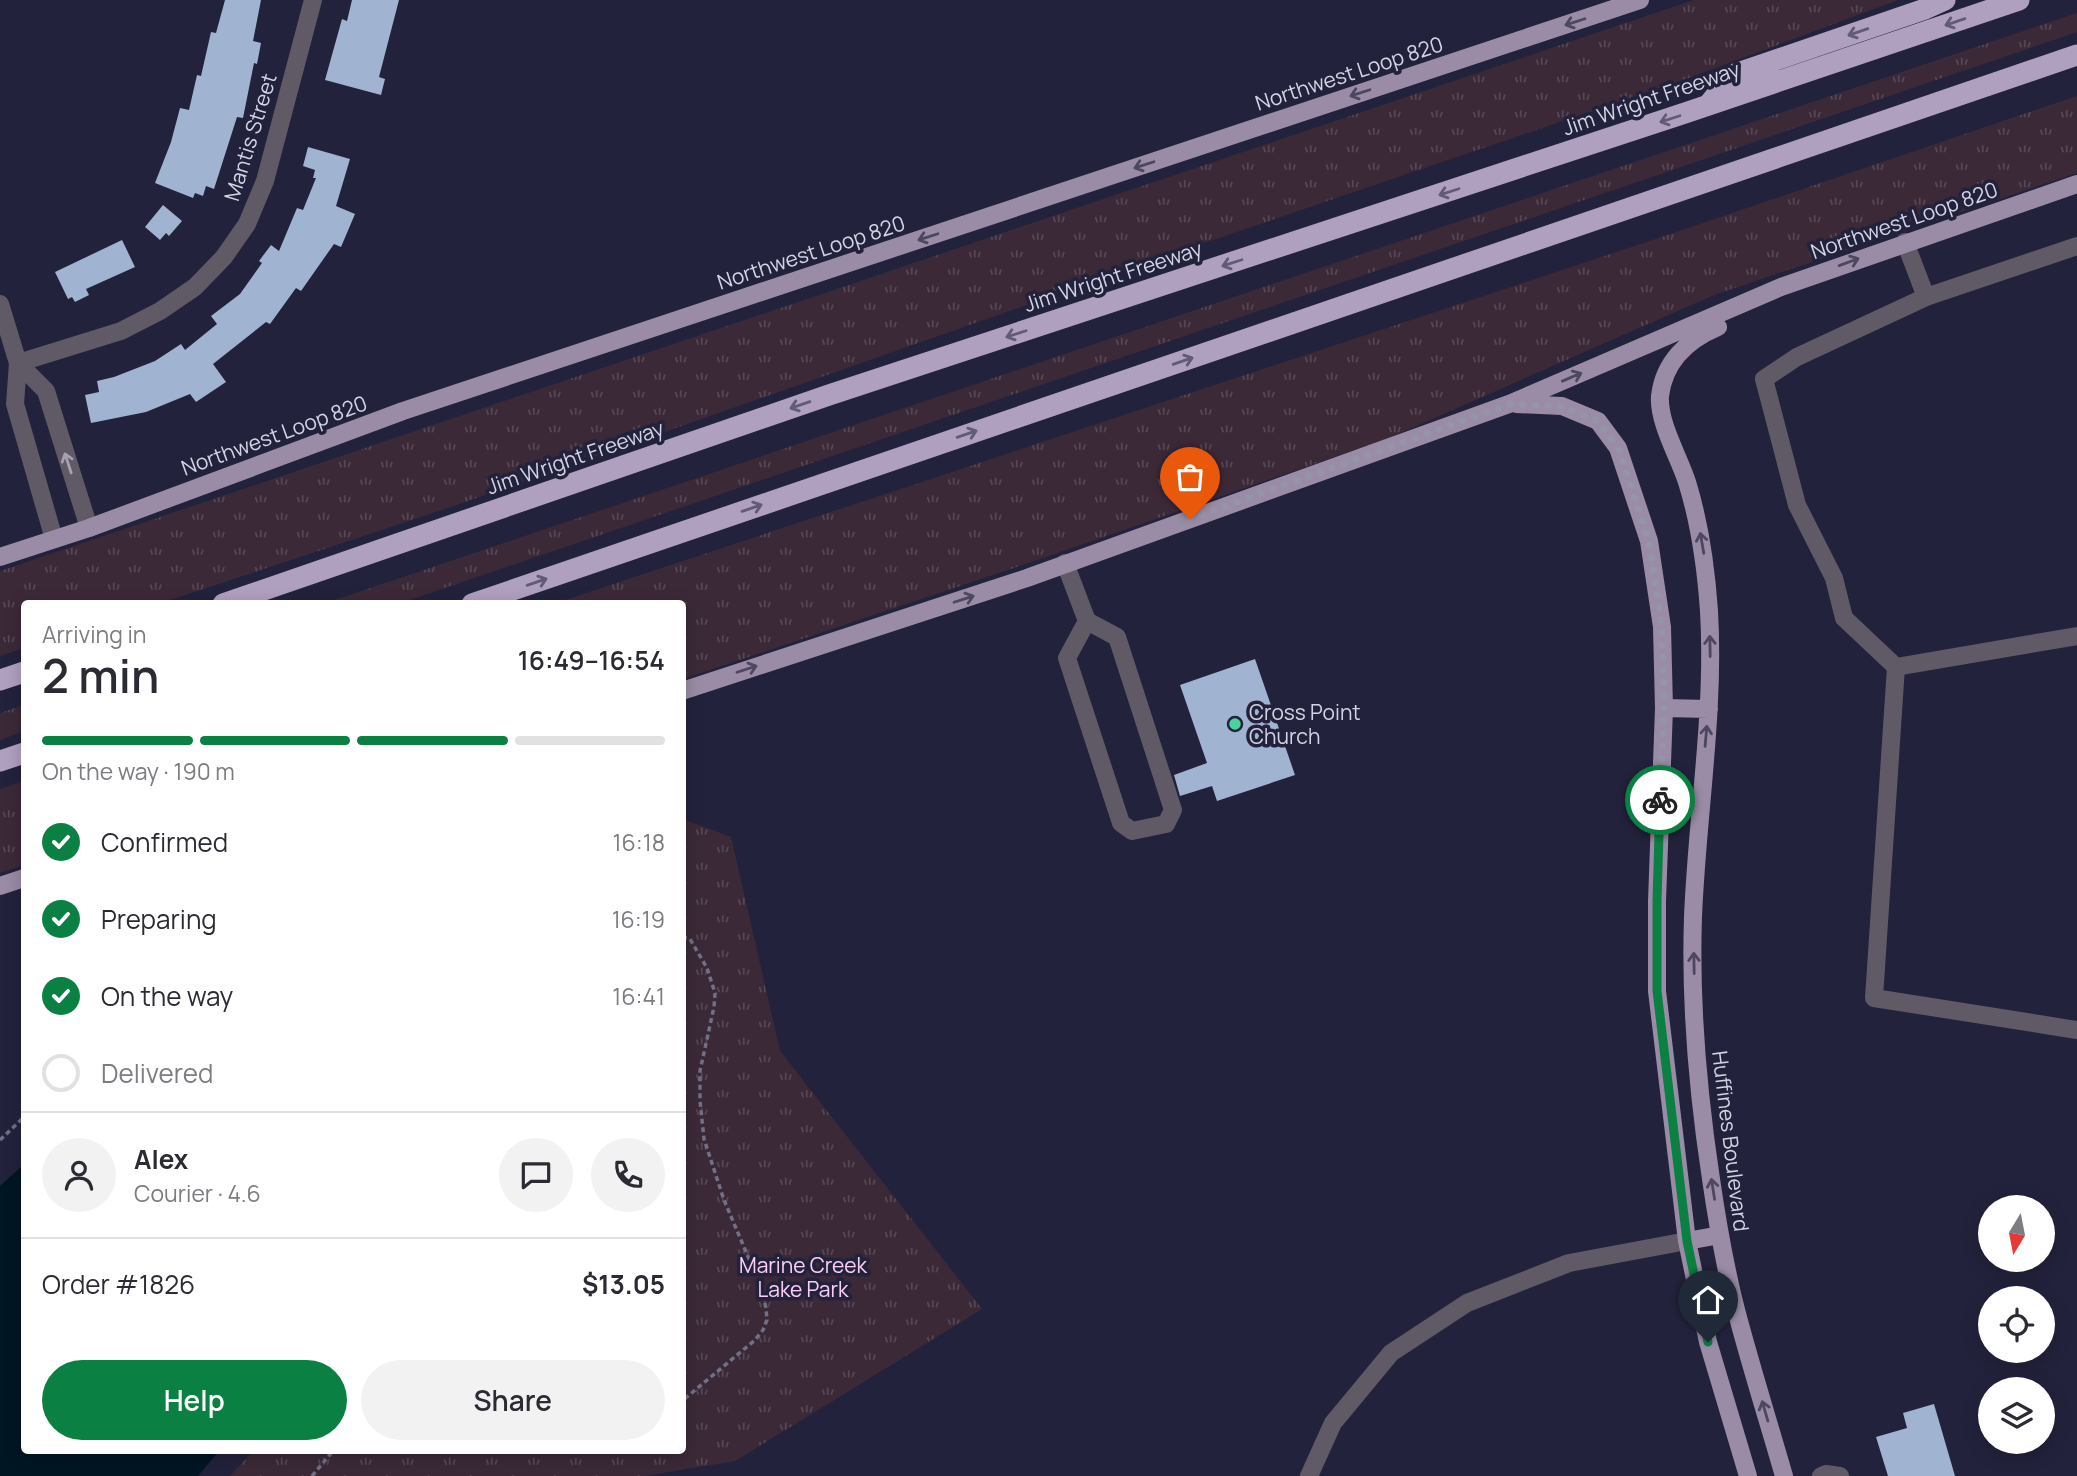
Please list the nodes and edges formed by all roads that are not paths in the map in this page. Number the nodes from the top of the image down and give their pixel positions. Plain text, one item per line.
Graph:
1 (313, 0) edge
2 (1640, 0) edge
3 (1945, 0) edge
4 (2019, 0) edge
5 (2077, 55) edge
6 (1709, 104) junction
7 (2077, 184) edge
8 (1905, 243) junction
9 (2077, 246) edge
10 (1781, 286) junction
11 (1926, 297) junction
12 (0, 304) edge
13 (18, 363) junction
14 (1509, 404) junction
15 (89, 528) junction
16 (54, 539) junction
17 (0, 557) edge
18 (1065, 563) junction
19 (235, 600) edge
20 (484, 600) edge
21 (1087, 621) junction
22 (2077, 636) edge
23 (1896, 667) junction
24 (21, 673) edge
25 (0, 680) edge
26 (686, 690) edge
27 (1664, 708) junction
28 (1709, 709) junction
29 (21, 754) edge
30 (0, 761) edge
31 (21, 879) edge
32 (0, 886) edge
33 (2077, 1030) edge
34 (1720, 1235) junction
35 (1687, 1241) junction
36 (1309, 1476) edge
37 (1748, 1476) edge
38 (1784, 1476) edge
39 (1821, 1476) edge
40 (1840, 1476) edge

1 - 13 street, Mantis Street
2 -> 15 main road, Northwest Loop 820
3 -> 6 highway
4 -> 6 highway, Jim Wright Freeway
20 -> 5 highway
6 -> 19 highway, Jim Wright Freeway
7 - 8 main road, Northwest Loop 820
10 -> 8 main road, Northwest Loop 820
8 - 11 street
9 - 11 street
14 -> 10 main road, Northwest Loop 820
28 -> 10 main road, Huffines Boulevard
11 - 23 street
12 - 13 street
15 -> 13 street
13 - 16 street
14 - 18 main road, Northwest Loop 820
14 - 27 main road
15 - 16 main road, Northwest Loop 820
16 - 17 main road, Northwest Loop 820
18 - 21 street
26 -> 18 main road, Northwest Loop 820
21 - 21 street
22 - 23 street
23 - 33 street
24 - 25 highway
27 - 28 main road
27 - 35 main road
34 -> 28 main road, Huffines Boulevard
29 - 30 highway
31 - 32 main road
34 - 35 main road
38 -> 34 main road, Huffines Boulevard
35 - 36 street
35 - 37 main road
39 - 40 street

